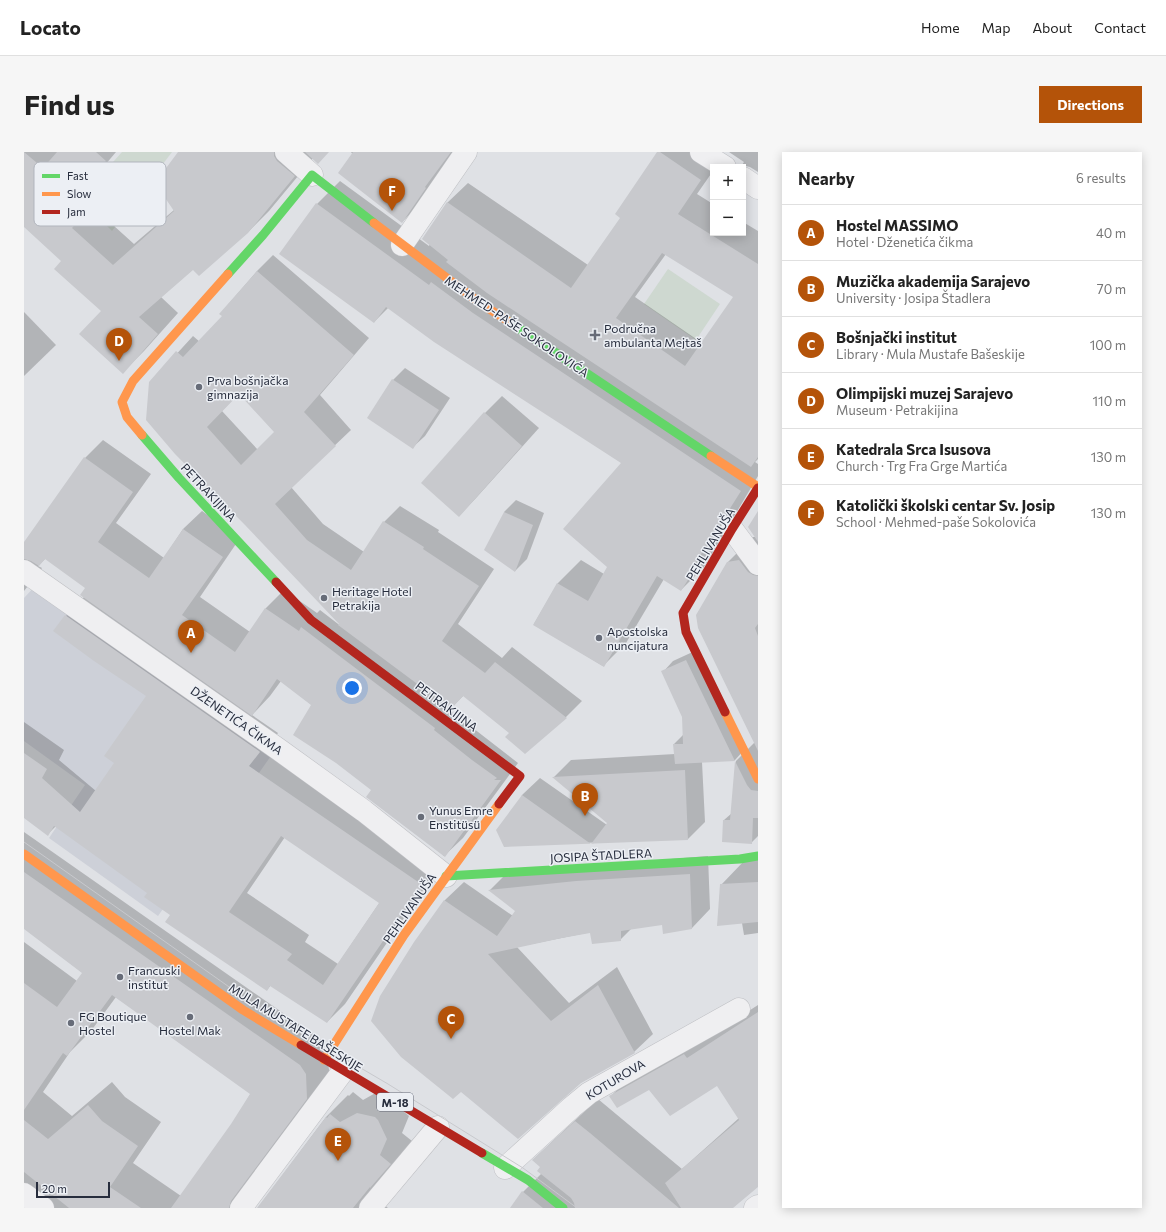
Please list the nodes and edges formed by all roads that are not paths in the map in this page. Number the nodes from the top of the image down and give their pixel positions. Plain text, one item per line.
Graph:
1 (286, 152) edge
2 (466, 152) edge
3 (701, 152) edge
4 (720, 164) edge
5 (312, 175) junction
6 (746, 180) edge
7 (758, 188) edge
8 (402, 245) junction
9 (758, 488) edge
10 (732, 529) junction
11 (758, 564) edge
12 (24, 571) edge
13 (520, 776) joint
14 (758, 777) edge
15 (24, 854) edge
16 (758, 856) edge
17 (446, 876) junction
18 (738, 1009) dead end
19 (324, 1060) junction
20 (343, 1071) junction
21 (438, 1127) junction
22 (505, 1168) junction
23 (24, 1194) edge
24 (758, 1206) edge
25 (43, 1208) edge
26 (241, 1208) edge
27 (370, 1208) edge
28 (563, 1208) edge
29 (755, 1208) edge

1 - 5 street, MEHMED-PAŠE SOKOLOVIĆA
2 - 8 street
3 - 4 street
5 - 8 street, MEHMED-PAŠE SOKOLOVIĆA
5 - 13 street, PETRAKIJINA
6 - 7 street
8 - 9 street, MEHMED-PAŠE SOKOLOVIĆA
9 - 10 street, PEHLIVANUŠA
10 - 11 street
10 - 14 street, PEHLIVANUŠA
12 - 17 street, DŽENETIĆA ČIKMA
13 - 17 street, PEHLIVANUŠA
15 - 19 street, MULA MUSTAFE BAŠESKIJE / M-18
16 - 17 street, JOSIPA ŠTADLERA
17 - 19 street, PEHLIVANUŠA
18 - 22 street, KOTUROVA
19 - 20 street, MULA MUSTAFE BAŠESKIJE / M-18
20 - 21 street, MULA MUSTAFE BAŠESKIJE / M-18
20 - 26 street
21 - 22 street, MULA MUSTAFE BAŠESKIJE / M-18
21 - 27 street
22 - 28 street, MULA MUSTAFE BAŠESKIJE / M-18
23 - 25 street
24 - 29 street

